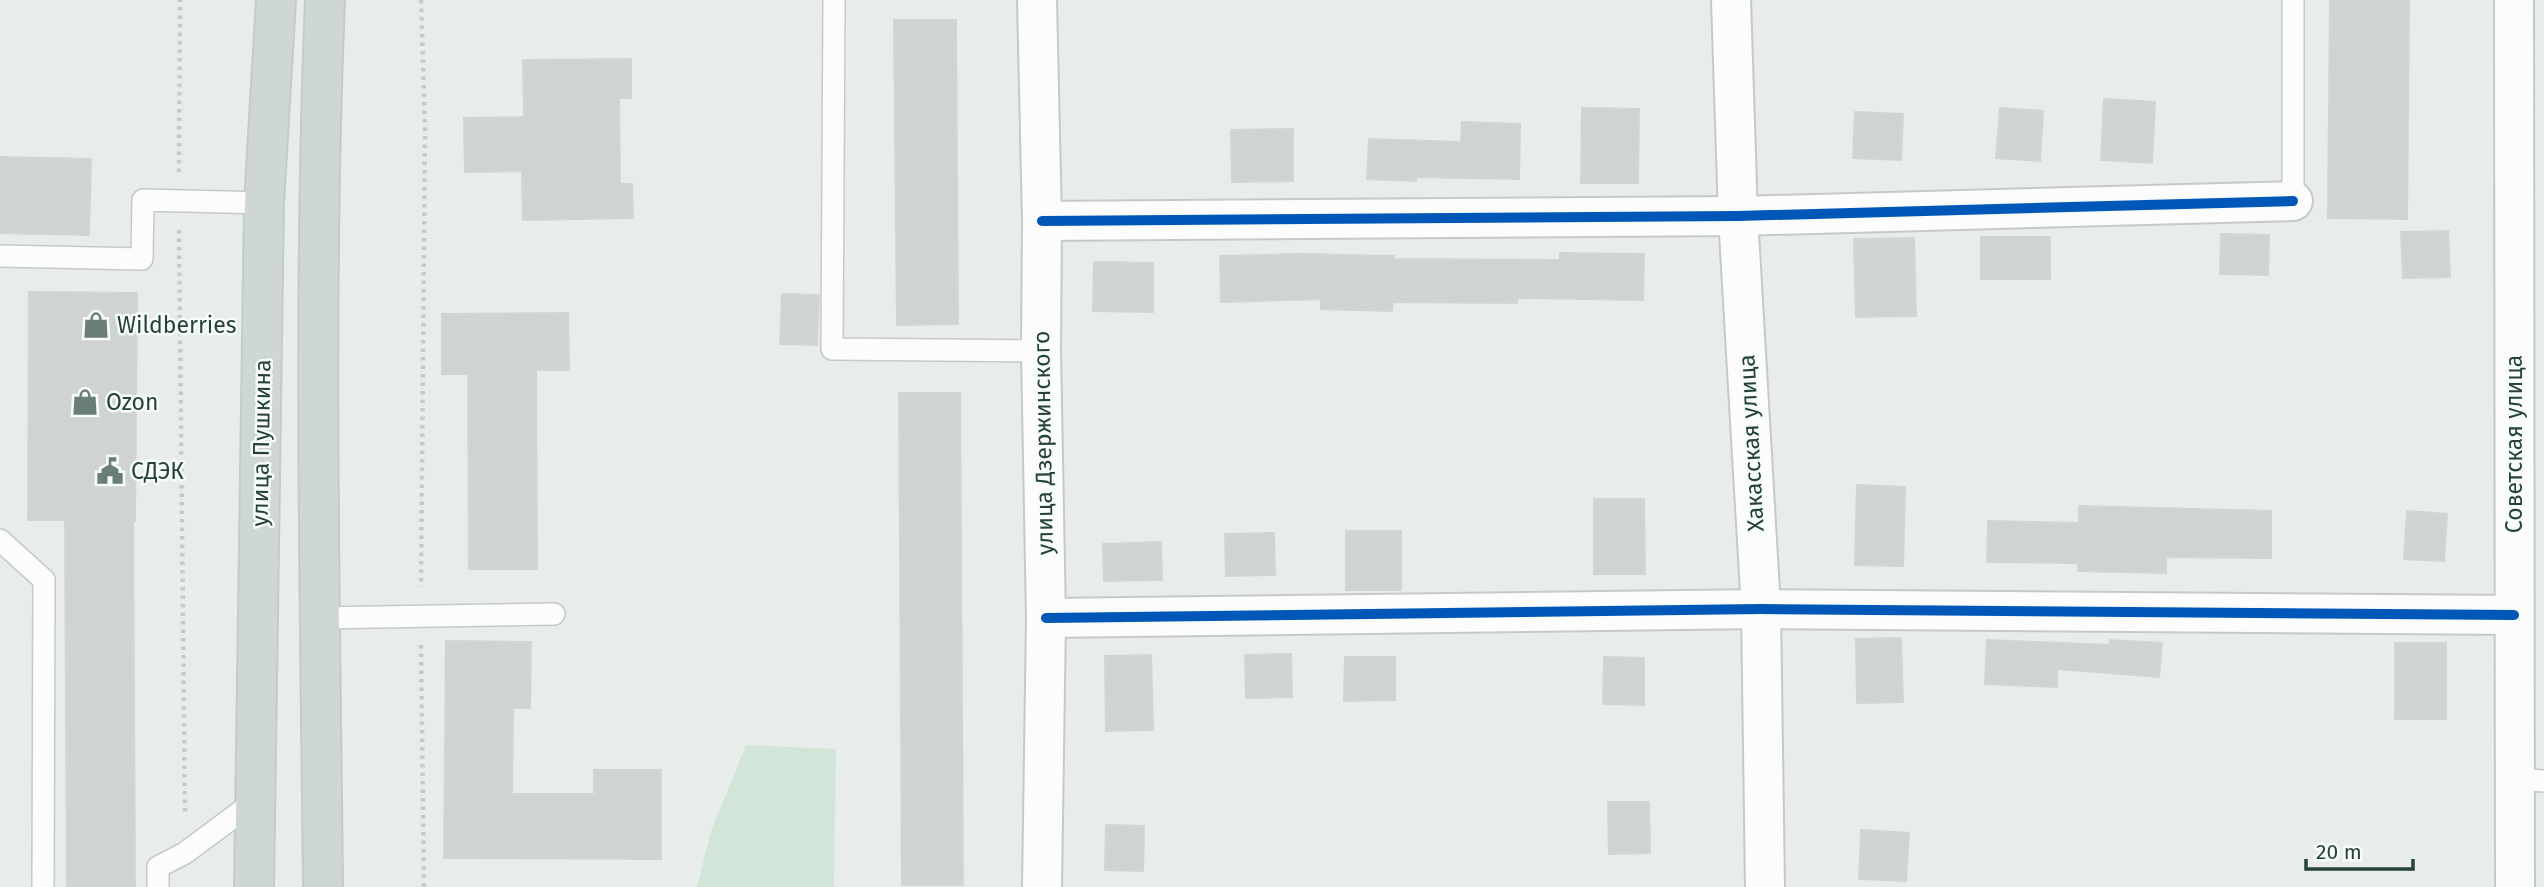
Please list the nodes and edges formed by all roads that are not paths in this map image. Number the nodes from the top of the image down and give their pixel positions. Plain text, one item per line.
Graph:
1 (276, 0) edge
2 (325, 0) edge
3 (834, 0) edge
4 (1037, 0) edge
5 (1731, 0) edge
6 (2293, 0) edge
7 (2514, 0) edge
8 (2293, 201) joint
9 (264, 203) junction
10 (1738, 216) junction
11 (1042, 221) junction
12 (0, 256) edge
13 (1041, 351) junction
14 (0, 540) edge
15 (1761, 608) junction
16 (554, 614) dead end
17 (2514, 615) junction
18 (320, 618) junction
19 (1046, 618) junction
20 (2530, 780) edge
21 (255, 801) junction
22 (43, 887) edge
23 (158, 887) edge
24 (254, 887) edge
25 (323, 887) edge
26 (1042, 887) edge
27 (1765, 887) edge
28 (2515, 887) edge

1 - 9 main road, улица Пушкина
2 - 18 main road
3 - 13 lane
4 - 11 street, улица Дзержинского
5 - 10 street, Хакасская улица
6 - 8 lane
7 - 17 street, Советская улица
8 - 10 street
9 - 12 lane
9 - 21 main road, улица Пушкина
10 - 11 street
10 - 15 street, Хакасская улица
11 - 13 street, улица Дзержинского
13 - 19 street, улица Дзержинского
14 - 22 lane
15 - 17 street
15 - 19 street
15 - 27 street, Хакасская улица
16 - 18 lane
17 - 20 street, Советская улица
18 - 25 main road
19 - 26 street, улица Дзержинского
20 - 28 street, Советская улица
21 - 23 lane
21 - 24 main road, улица Пушкина

